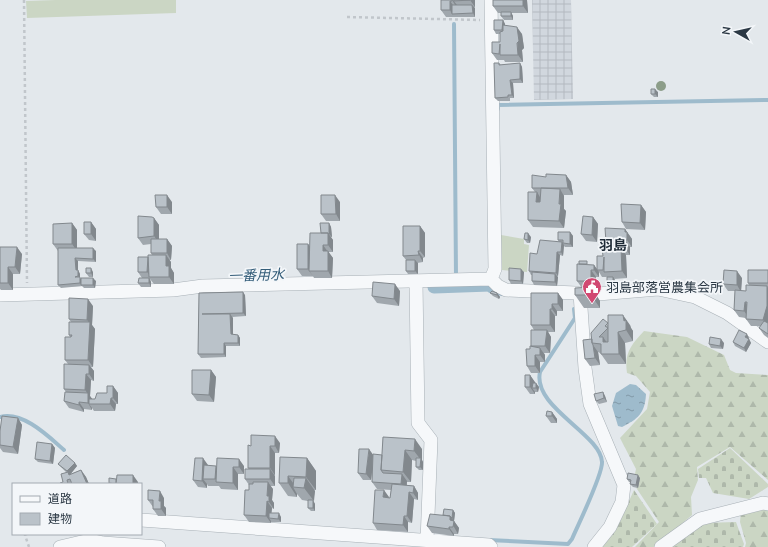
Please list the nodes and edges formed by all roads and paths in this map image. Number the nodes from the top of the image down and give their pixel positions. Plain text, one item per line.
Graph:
1 (24, 0) edge
2 (491, 0) edge
3 (347, 17) dead end
4 (491, 20) junction
5 (491, 279) junction
6 (416, 285) junction
7 (27, 294) junction
8 (0, 295) edge
9 (580, 295) junction
10 (768, 342) edge
11 (768, 504) edge
12 (142, 520) edge
13 (25, 535) edge
14 (94, 537) edge
15 (428, 537) junction
16 (29, 547) edge
17 (60, 547) edge
18 (159, 547) edge
19 (491, 547) edge
20 (594, 547) edge
21 (661, 547) edge

1 - 7 path
2 - 4 street
3 - 4 path
4 - 5 street
5 - 6 street
5 - 9 street
6 - 7 street
6 - 15 street
7 - 8 street
9 - 10 street
9 - 20 street
11 - 21 street
12 - 15 street
13 - 16 path
14 - 17 street
14 - 18 street
15 - 19 street

